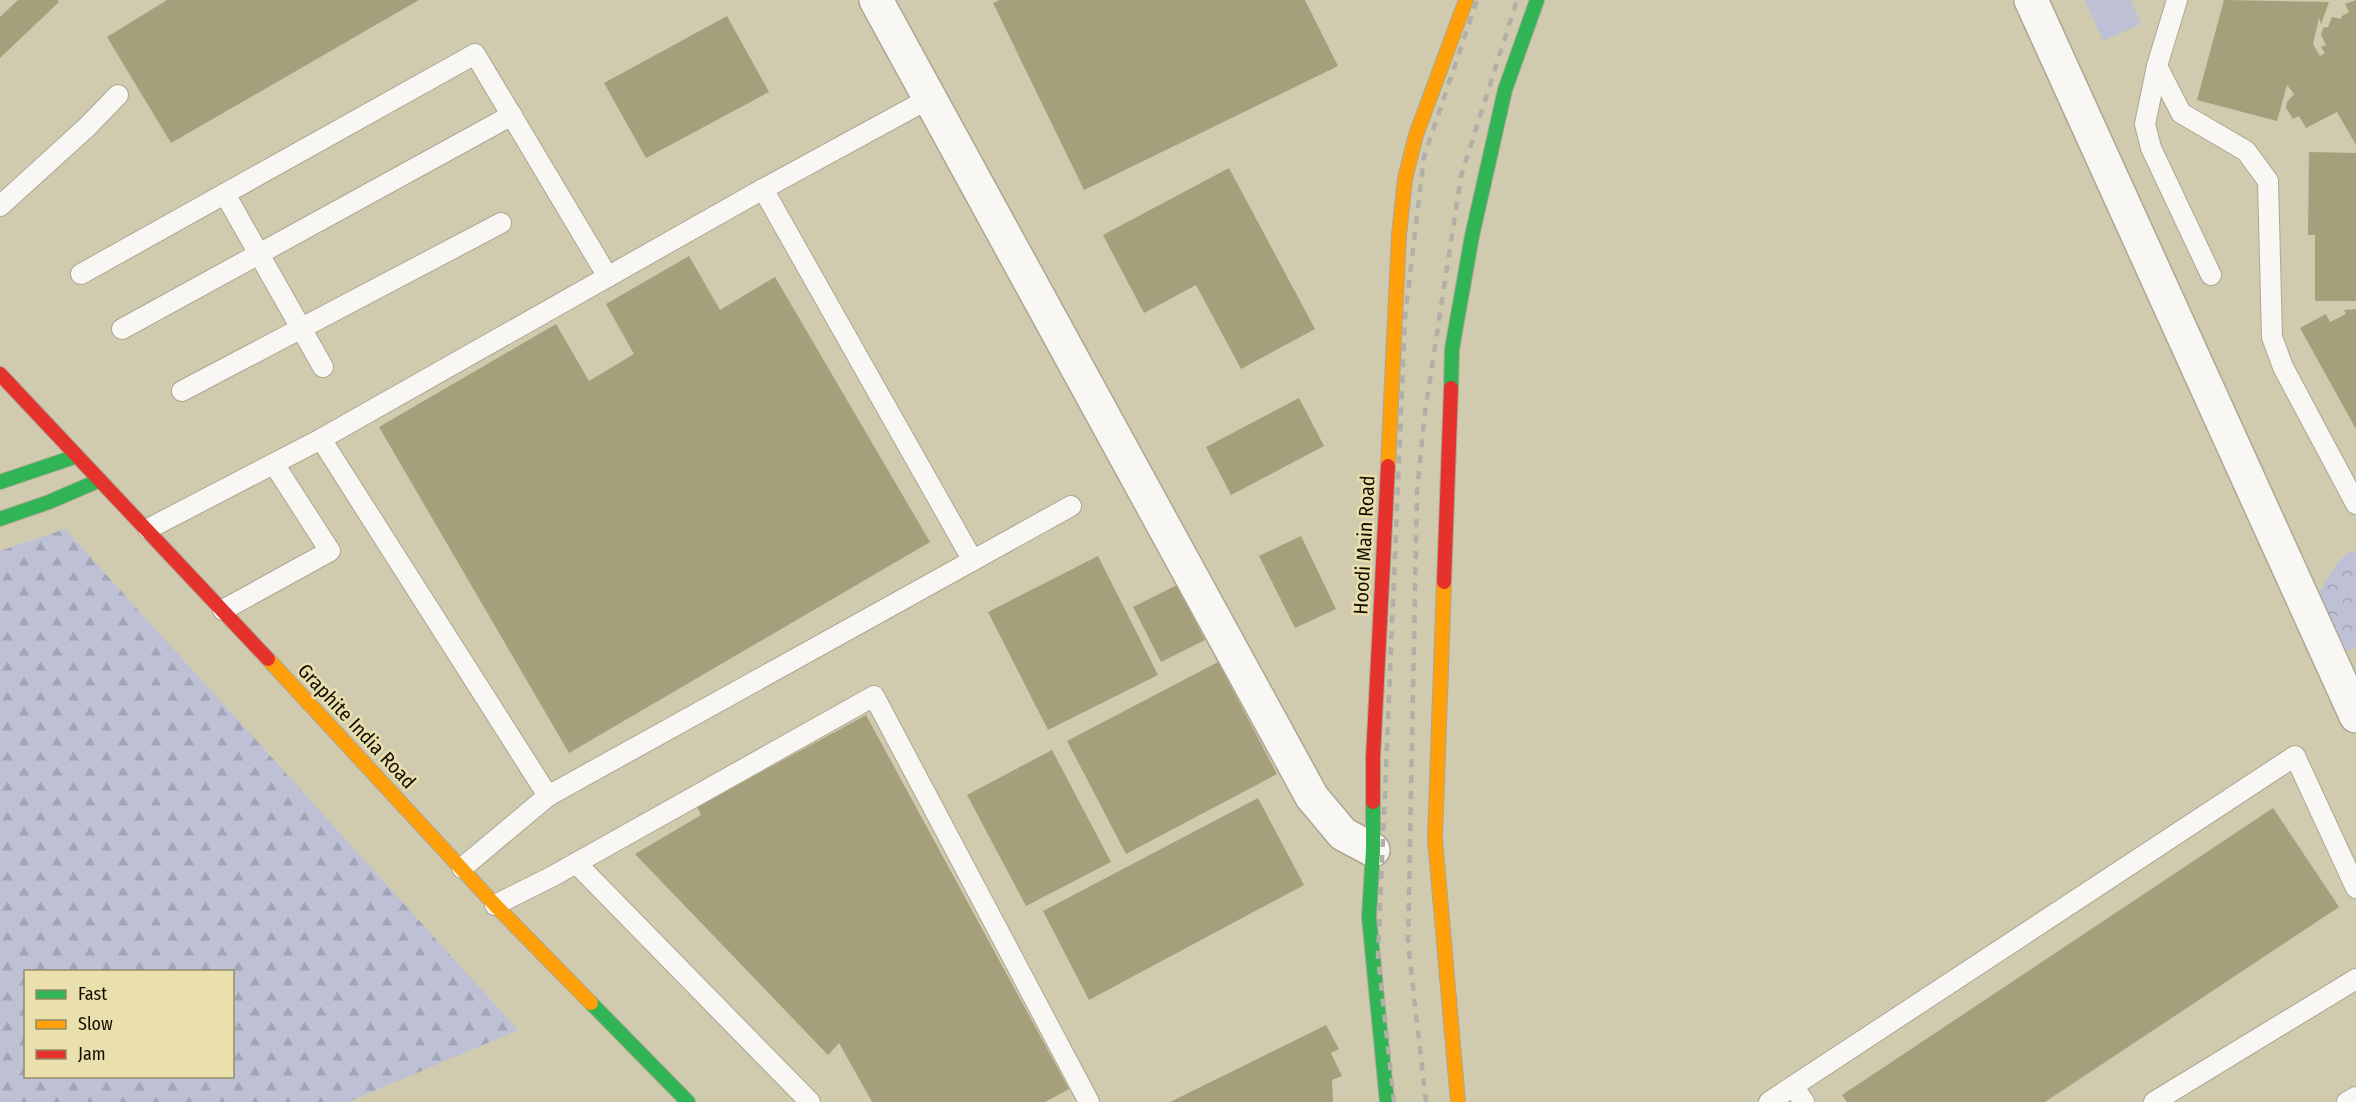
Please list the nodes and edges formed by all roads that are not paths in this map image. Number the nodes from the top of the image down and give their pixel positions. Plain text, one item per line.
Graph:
1 (876, 0) edge
2 (1466, 0) edge
3 (1536, 0) edge
4 (2031, 0) edge
5 (2177, 0) edge
6 (2157, 66) junction
7 (118, 95) dead end
8 (930, 98) junction
9 (512, 115) junction
10 (763, 189) junction
11 (225, 194) junction
12 (0, 206) edge
13 (501, 222) dead end
14 (259, 254) junction
15 (81, 274) dead end
16 (2211, 275) dead end
17 (608, 277) junction
18 (301, 328) junction
19 (122, 329) dead end
20 (322, 367) dead end
21 (0, 374) edge
22 (182, 391) dead end
23 (321, 439) junction
24 (77, 456) junction
25 (274, 464) junction
26 (100, 480) junction
27 (0, 483) edge
28 (2356, 504) edge
29 (1071, 506) dead end
30 (0, 519) edge
31 (148, 529) junction
32 (972, 559) junction
33 (223, 610) junction
34 (2356, 716) edge
35 (548, 796) junction
36 (1373, 850) junction
37 (576, 863) junction
38 (462, 868) junction
39 (2356, 888) edge
40 (495, 905) junction
41 (2356, 979) edge
42 (1799, 1094) edge
43 (2356, 1097) edge
44 (688, 1102) edge
45 (810, 1102) edge
46 (1089, 1102) edge
47 (1387, 1102) edge
48 (1458, 1102) edge
49 (1769, 1102) edge
50 (2154, 1102) edge
51 (2347, 1102) edge

1 - 8 street
2 - 36 main road, Hoodi Main Road
3 - 48 main road
4 - 34 street
5 - 6 lane
6 - 16 lane
6 - 28 lane
7 - 12 lane
8 - 10 lane
8 - 36 street
9 - 11 lane
9 - 14 lane
9 - 17 lane
10 - 17 lane
10 - 32 lane
11 - 14 lane
11 - 15 lane
13 - 18 lane
14 - 18 lane
14 - 19 lane
17 - 23 lane
18 - 20 lane
18 - 22 lane
21 - 24 main road, Graphite India Road
23 - 25 lane
23 - 35 lane
24 - 26 main road, Graphite India Road
24 - 27 main road
25 - 31 lane
25 - 33 lane
26 - 30 main road
26 - 31 main road, Graphite India Road
29 - 32 lane
31 - 33 main road, Graphite India Road
32 - 35 lane
33 - 38 main road, Graphite India Road
35 - 38 lane
36 - 47 main road, Hoodi Main Road
37 - 40 lane
37 - 45 lane
37 - 46 lane
38 - 40 main road, Graphite India Road
39 - 42 lane
40 - 44 main road, Graphite India Road
41 - 50 lane
42 - 49 lane
43 - 51 lane

